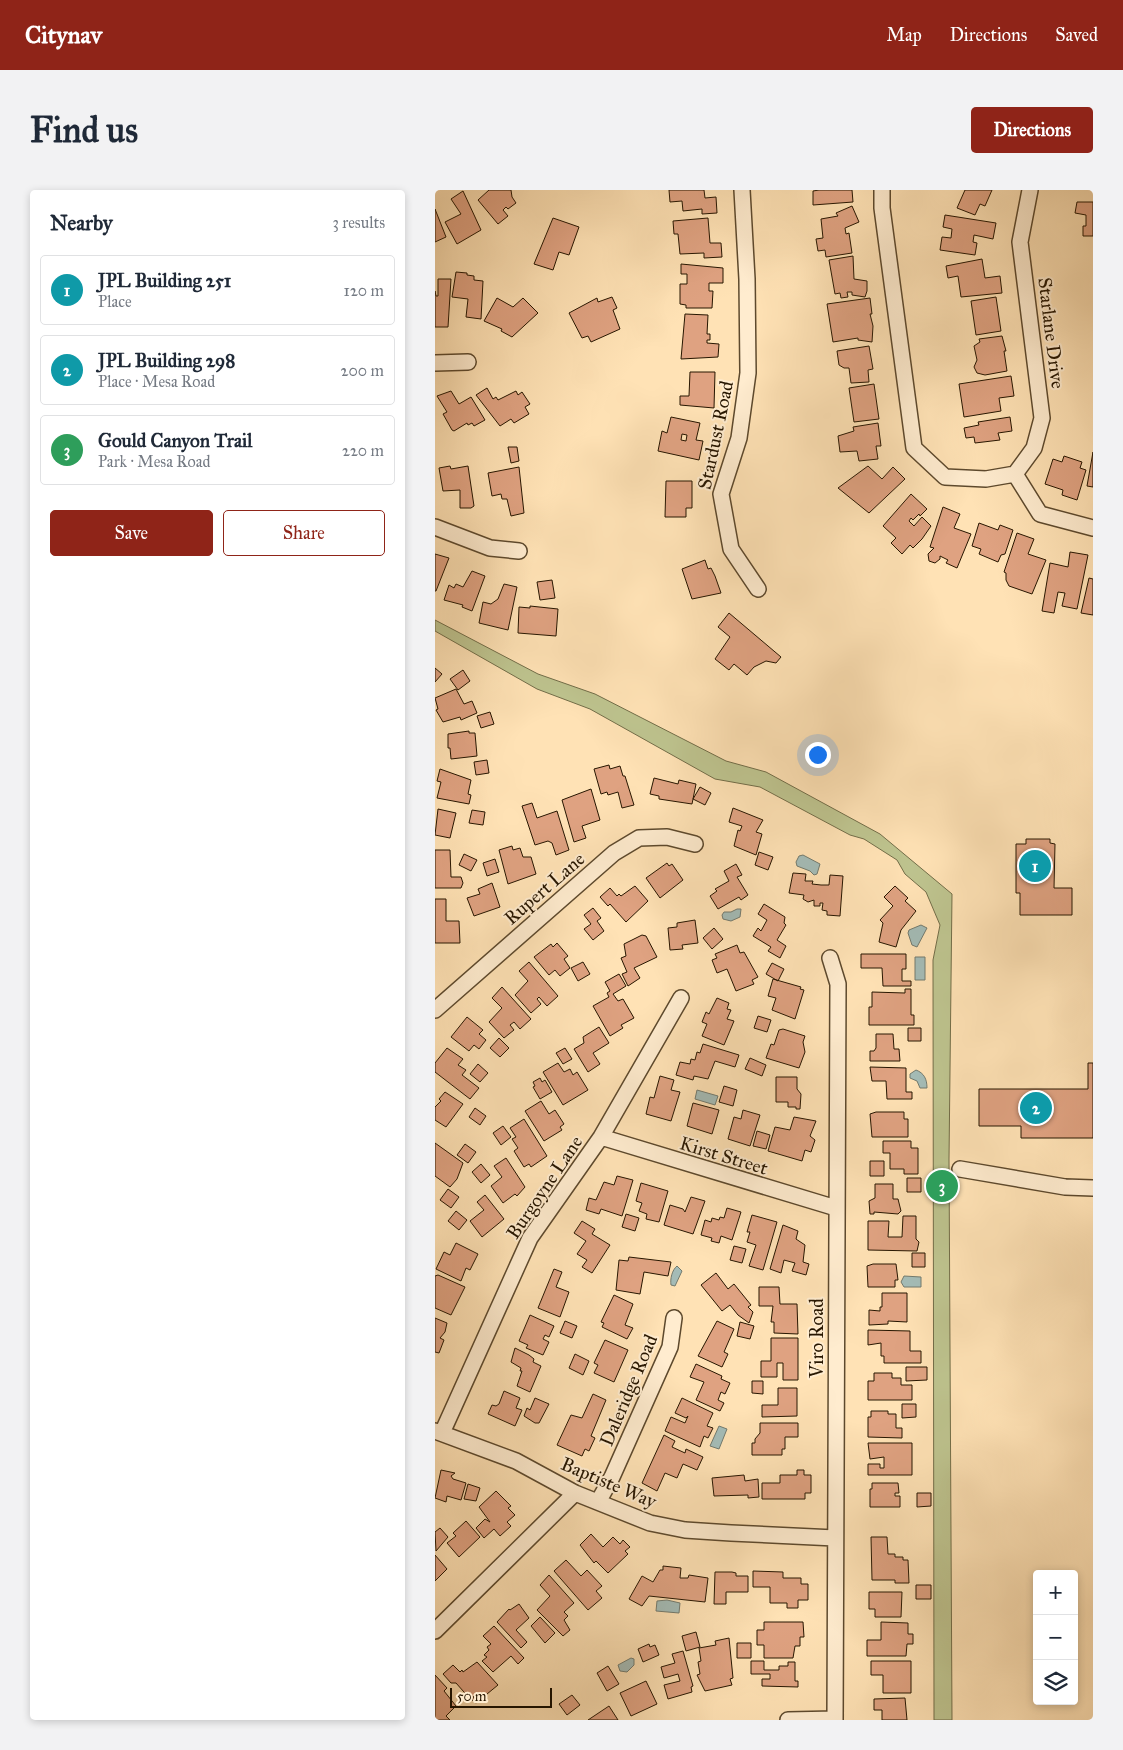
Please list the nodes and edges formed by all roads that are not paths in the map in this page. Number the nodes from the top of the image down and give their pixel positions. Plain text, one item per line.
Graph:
1 (742, 190) edge
2 (882, 190) edge
3 (1030, 190) edge
4 (468, 362) dead end
5 (435, 363) edge
6 (1015, 474) junction
7 (435, 526) edge
8 (1093, 528) edge
9 (519, 551) dead end
10 (758, 589) dead end
11 (695, 844) dead end
12 (830, 958) dead end
13 (681, 998) dead end
14 (435, 1010) edge
15 (601, 1137) junction
16 (959, 1169) dead end
17 (1093, 1188) edge
18 (836, 1208) junction
19 (674, 1318) dead end
20 (439, 1432) edge
21 (575, 1493) junction
22 (598, 1502) junction
23 (835, 1538) junction
24 (435, 1631) edge
25 (835, 1719) edge
26 (789, 1720) edge

1 - 10 street, Stardust Road
2 - 6 street
3 - 6 street, Starlane Drive
4 - 5 street
6 - 8 street
7 - 9 street
11 - 14 street, Rupert Lane
12 - 18 street, Viro Road
13 - 15 street, Burgoyne Lane
15 - 18 street, Kirst Street
15 - 20 street, Burgoyne Lane
16 - 17 street
18 - 23 street, Viro Road
19 - 22 street, Daleridge Road
20 - 21 street, Baptiste Way
21 - 22 street, Baptiste Way
21 - 24 street
22 - 23 street, Baptiste Way
23 - 25 street, Viro Road
25 - 26 street

